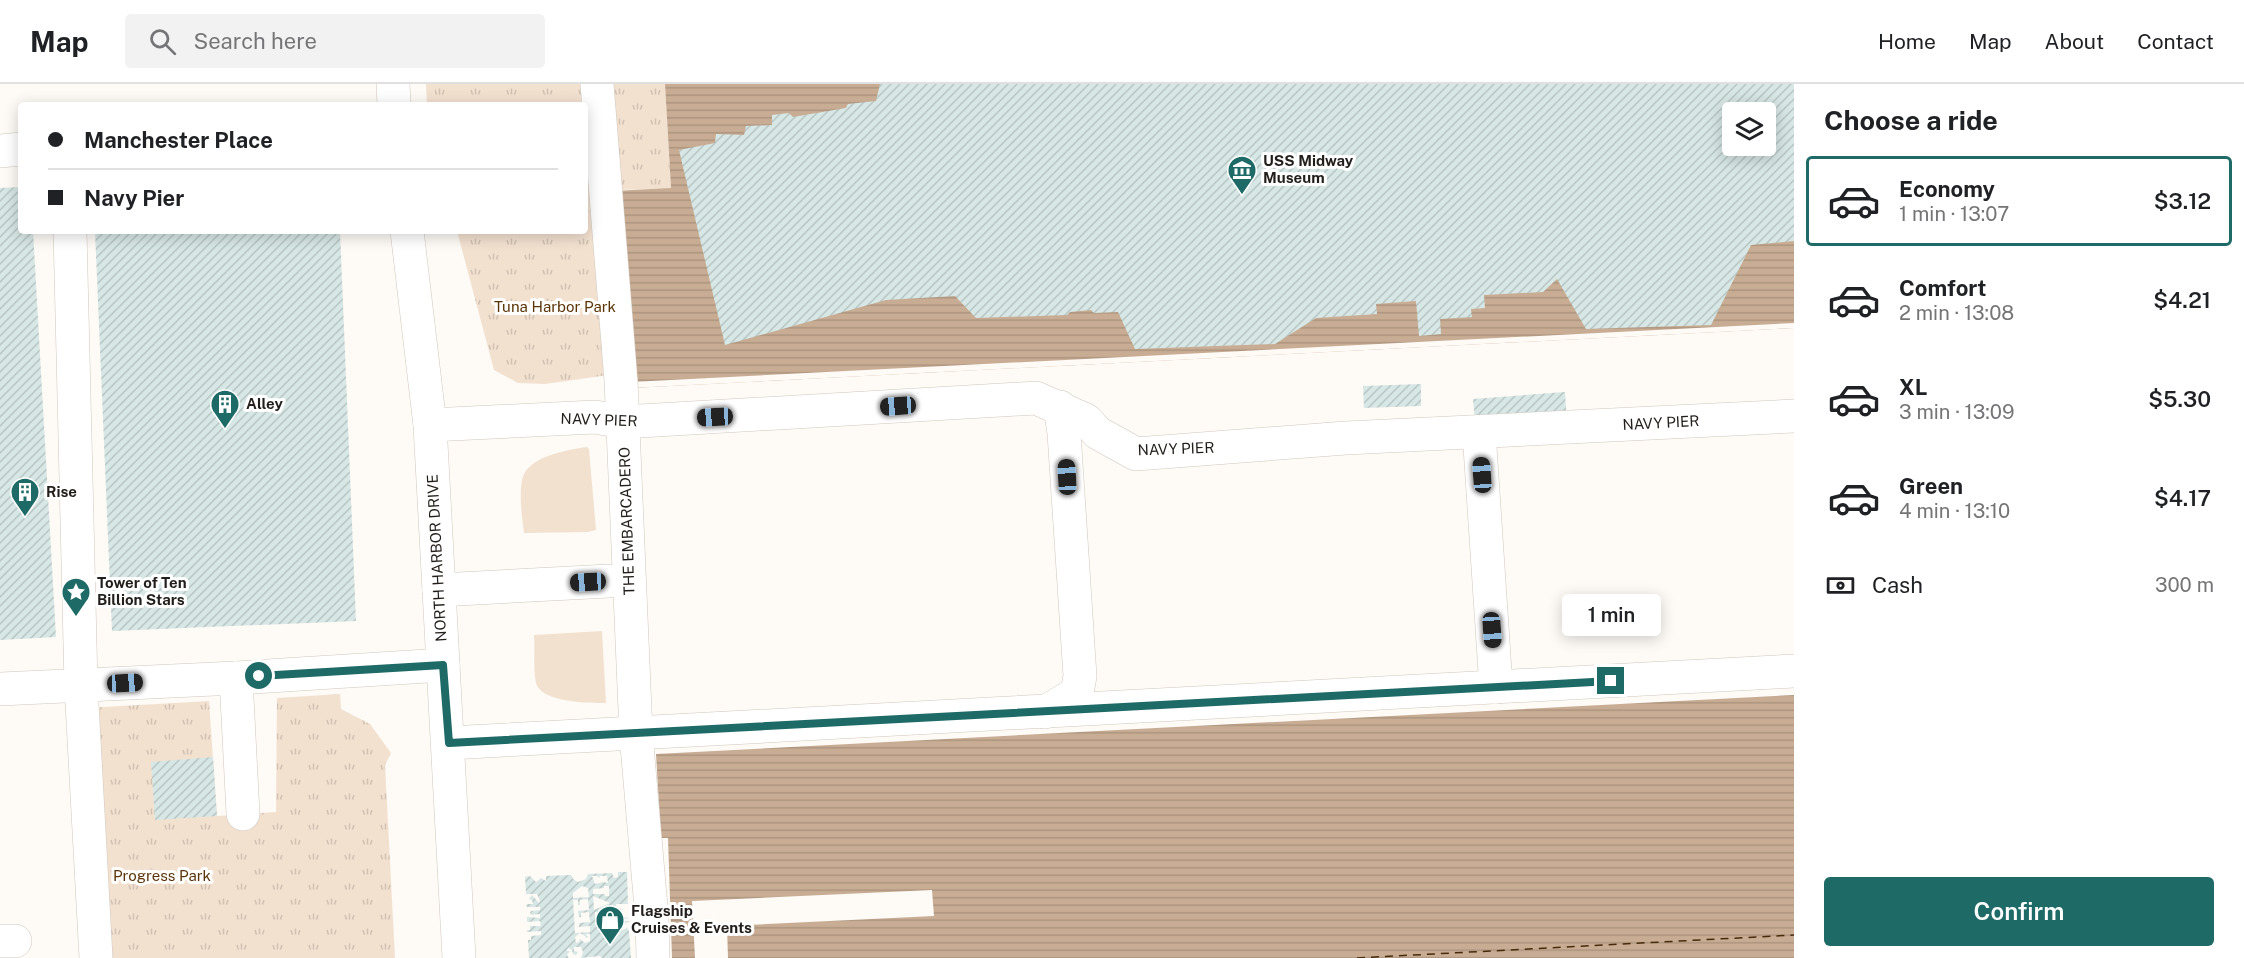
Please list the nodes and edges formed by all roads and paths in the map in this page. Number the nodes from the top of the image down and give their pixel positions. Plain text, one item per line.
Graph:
1 (393, 84) edge
2 (597, 84) edge
3 (394, 102) edge
4 (18, 150) edge
5 (0, 151) edge
6 (70, 234) edge
7 (407, 234) edge
8 (1060, 407) junction
9 (1794, 416) edge
10 (623, 423) junction
11 (430, 425) junction
12 (1479, 432) junction
13 (609, 581) dead end
14 (439, 590) junction
15 (443, 665) junction
16 (1794, 671) edge
17 (236, 678) junction
18 (81, 685) junction
19 (1496, 687) junction
20 (0, 689) edge
21 (1045, 712) junction
22 (636, 734) junction
23 (449, 743) junction
24 (243, 814) dead end
25 (96, 958) edge
26 (459, 958) edge
27 (653, 958) edge

1 - 3 street
2 - 10 street, THE EMBARCADERO
4 - 5 street
6 - 18 street
7 - 11 street, NORTH HARBOR DRIVE
8 - 10 street, NAVY PIER
8 - 12 street, NAVY PIER
8 - 21 street
9 - 12 street, NAVY PIER
10 - 11 street, NAVY PIER
10 - 22 street, THE EMBARCADERO
11 - 14 street, NORTH HARBOR DRIVE
12 - 19 street
13 - 14 street
14 - 15 street, NORTH HARBOR DRIVE
15 - 17 street
15 - 23 street, NORTH HARBOR DRIVE
16 - 19 street
17 - 18 street
17 - 24 street
18 - 20 street
18 - 25 street
19 - 21 street
21 - 22 street
22 - 23 street
22 - 27 street, THE EMBARCADERO
23 - 26 street, NORTH HARBOR DRIVE

